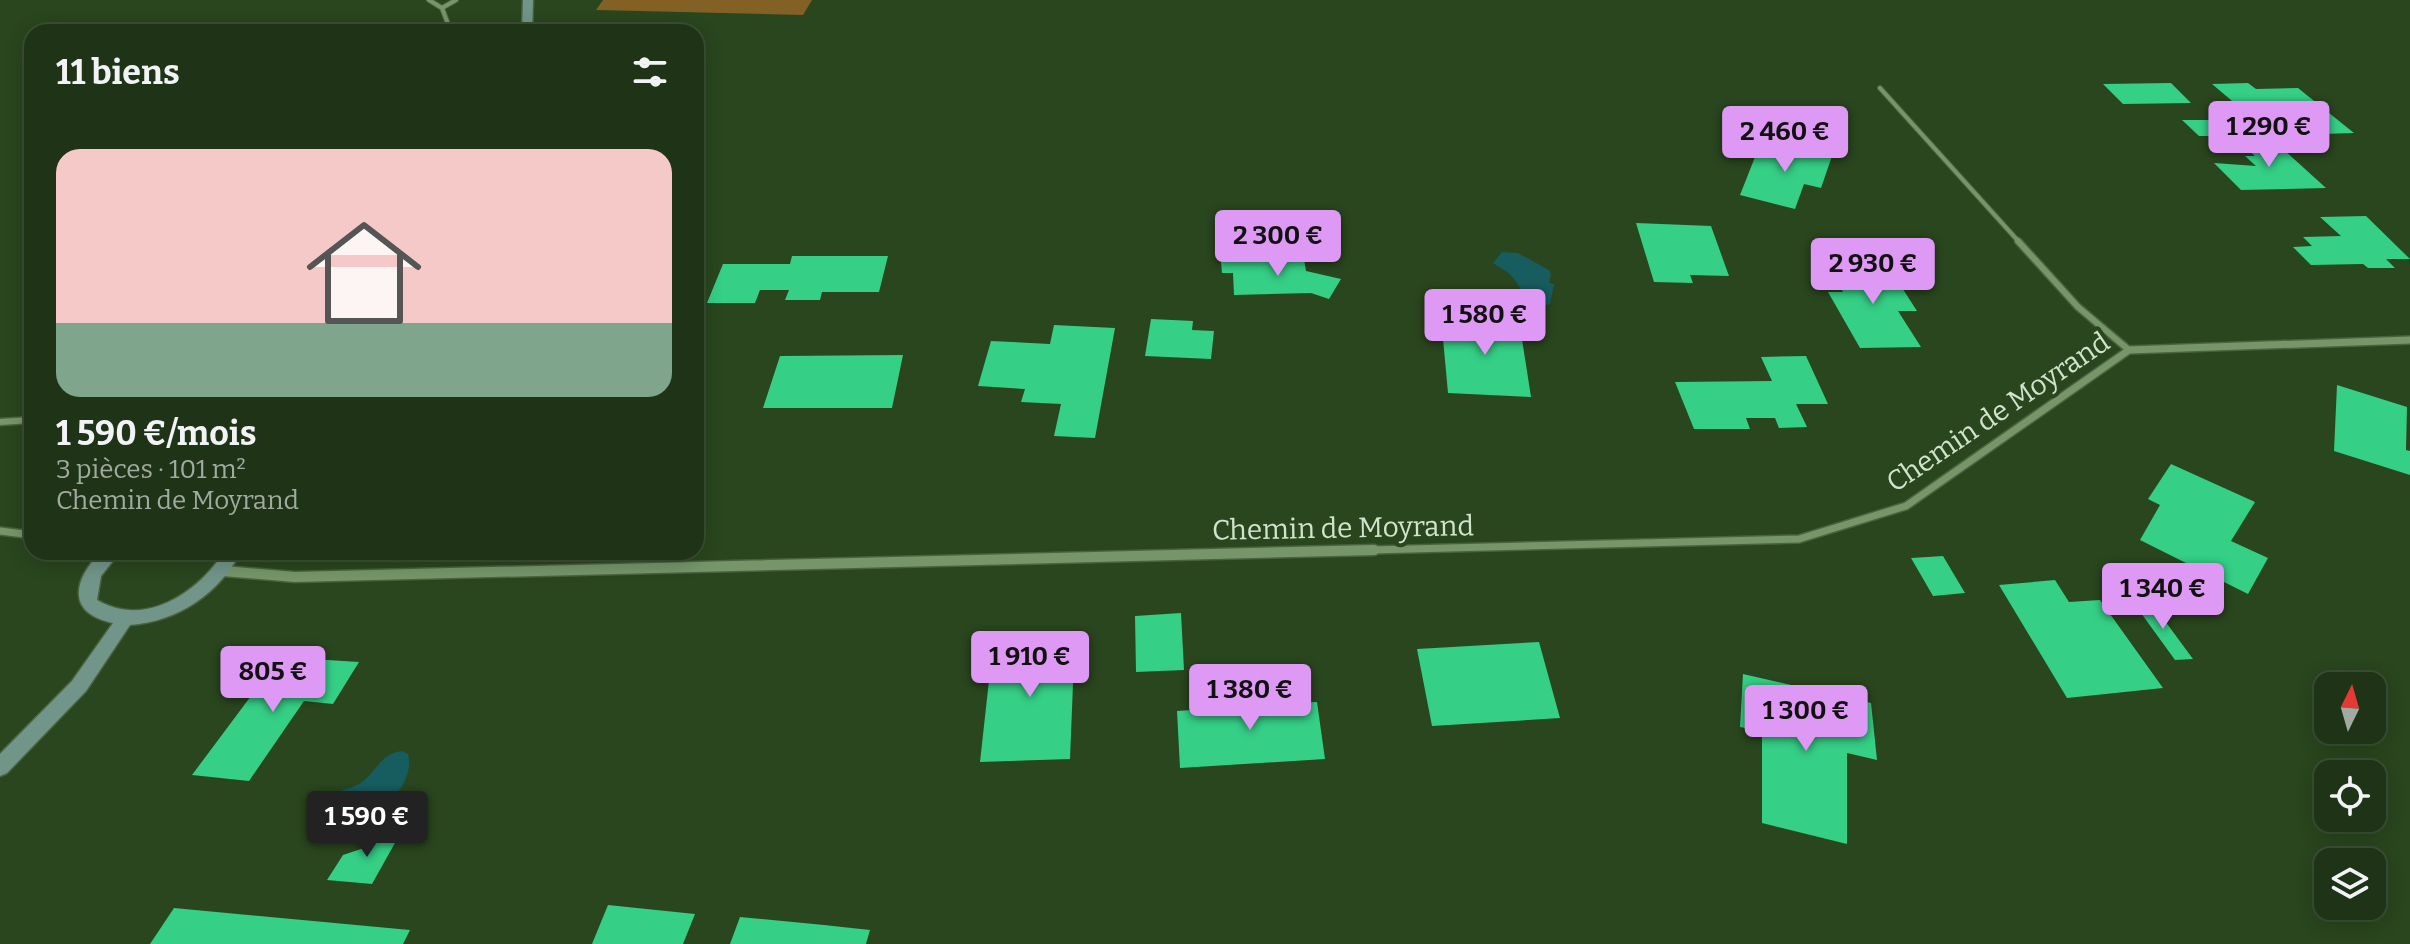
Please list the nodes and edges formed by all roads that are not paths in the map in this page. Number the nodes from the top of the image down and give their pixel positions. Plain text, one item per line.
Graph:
1 (429, 0) edge
2 (456, 0) edge
3 (528, 0) edge
4 (442, 8) junction
5 (448, 24) edge
6 (527, 24) edge
7 (1880, 88) dead end
8 (2410, 340) edge
9 (2129, 350) junction
10 (24, 420) edge
11 (0, 422) edge
12 (0, 531) edge
13 (24, 534) edge
14 (103, 560) edge
15 (229, 560) edge
16 (223, 571) junction
17 (125, 619) junction
18 (0, 767) edge

1 - 4 lane
2 - 4 lane
3 - 6 main road
4 - 5 lane
7 - 9 lane
8 - 9 street, Chemin de Moyrand
9 - 16 street, Chemin de Moyrand
10 - 11 lane
12 - 13 street
14 - 17 main road
15 - 16 main road
16 - 17 main road
17 - 18 main road

